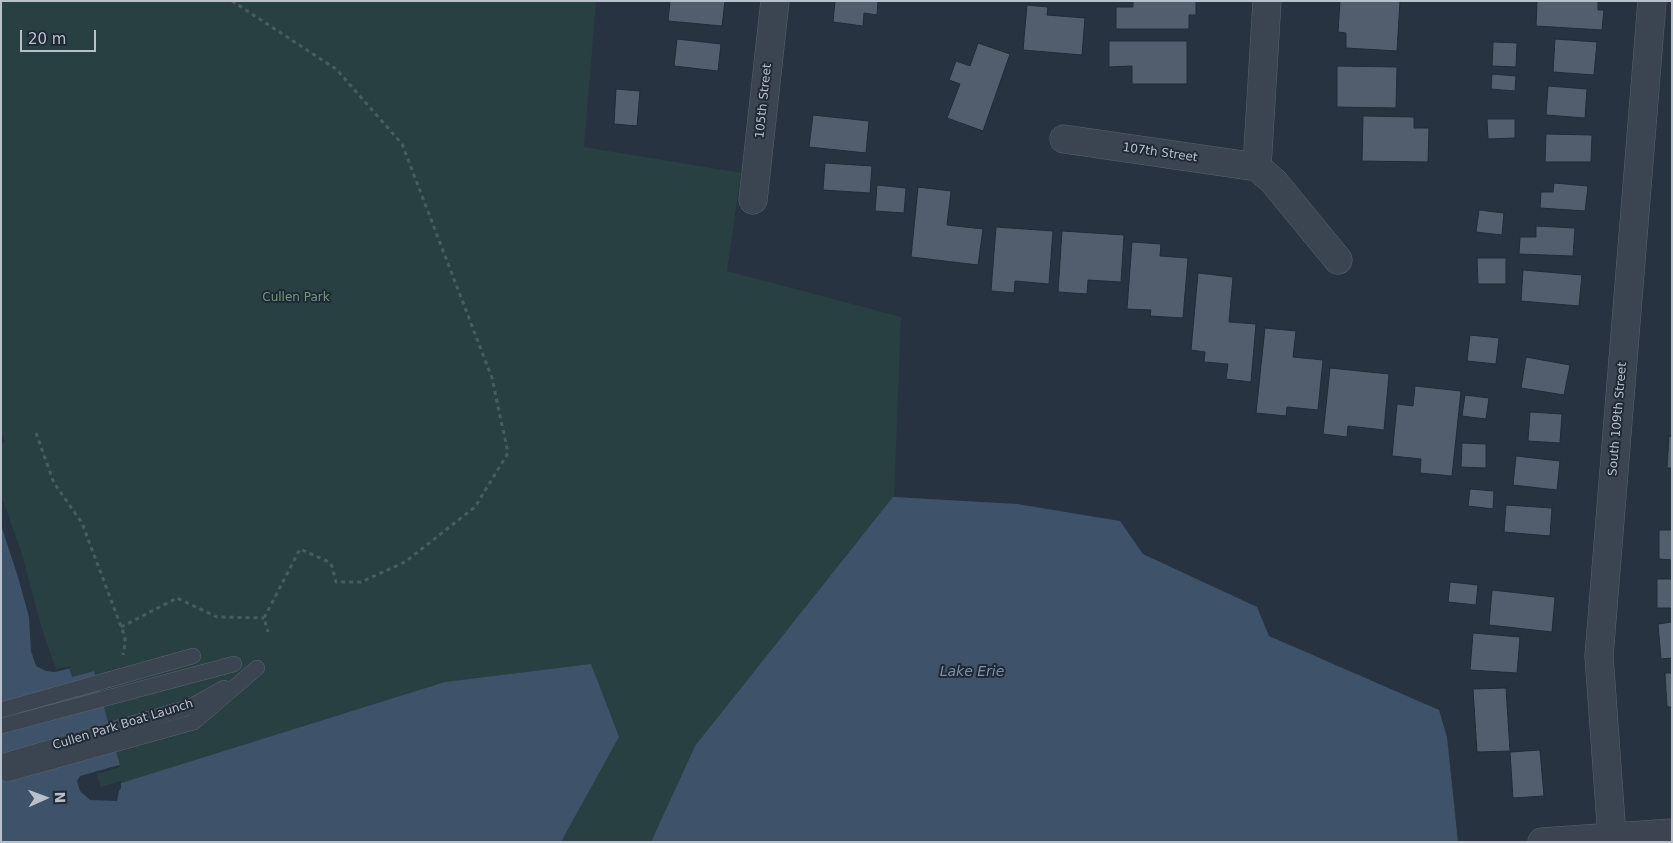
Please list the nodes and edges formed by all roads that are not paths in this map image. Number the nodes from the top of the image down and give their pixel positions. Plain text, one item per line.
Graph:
1 (775, 1) edge
2 (1267, 1) edge
3 (1652, 1) edge
4 (1064, 139) dead end
5 (1257, 167) junction
6 (753, 200) dead end
7 (1338, 260) dead end
8 (193, 656) dead end
9 (234, 664) dead end
10 (1, 710) edge
11 (1, 726) edge
12 (6, 767) joint
13 (1672, 833) edge
14 (1612, 837) junction
15 (1542, 842) edge

1 - 6 street, 105th Street
2 - 5 street
3 - 14 street, South 109th Street
4 - 5 street, 107th Street
5 - 7 street
8 - 10 lane
9 - 11 lane
12 - 12 lane, Cullen Park Boat Launch
13 - 14 street
14 - 15 street

